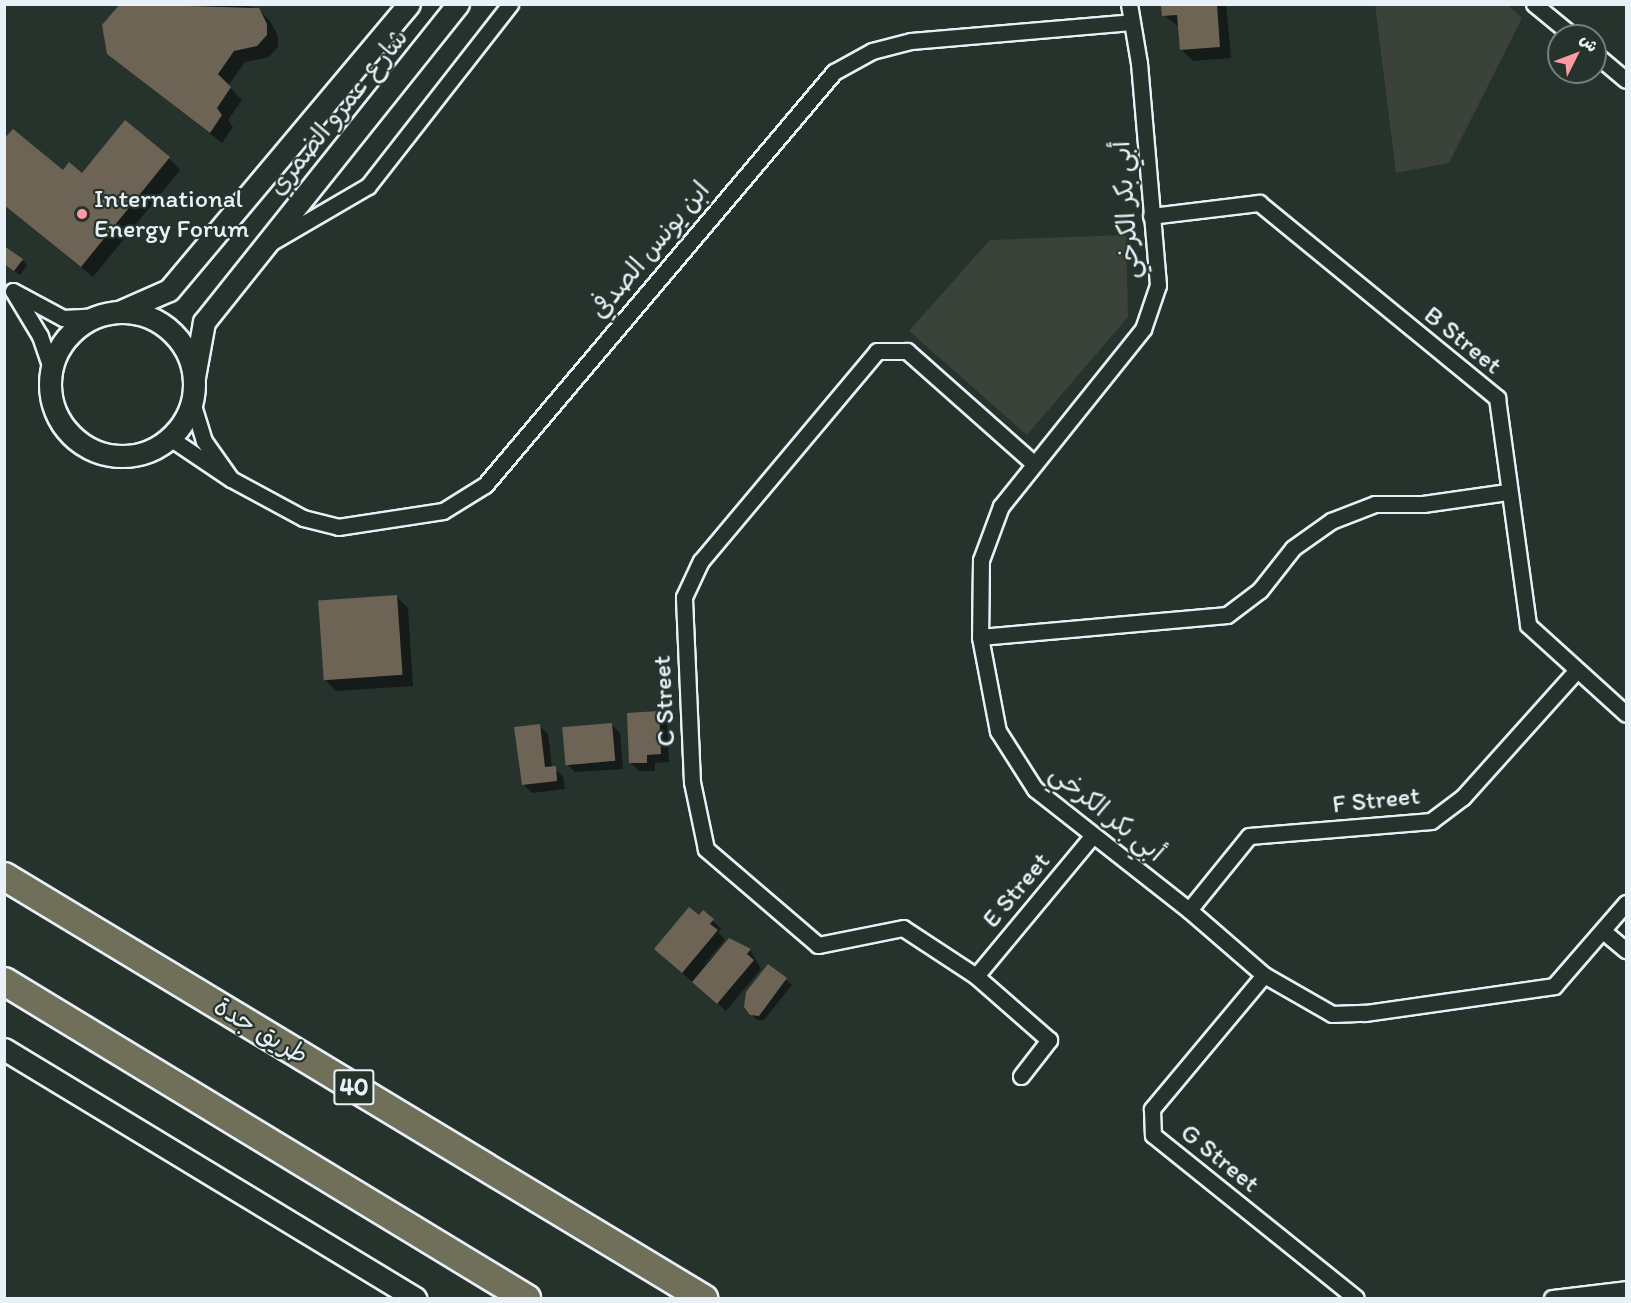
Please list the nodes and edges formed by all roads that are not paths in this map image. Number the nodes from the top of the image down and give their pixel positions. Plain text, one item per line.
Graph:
1 (409, 4) edge
2 (458, 4) edge
3 (510, 4) edge
4 (1129, 4) edge
5 (1534, 4) edge
6 (1131, 22) junction
7 (1558, 24) edge
8 (1607, 64) edge
9 (1626, 80) edge
10 (1152, 216) junction
11 (267, 245) junction
12 (9, 287) edge
13 (121, 311) junction
14 (96, 316) junction
15 (51, 368) junction
16 (194, 377) junction
17 (192, 402) junction
18 (170, 438) junction
19 (1033, 463) junction
20 (231, 479) junction
21 (1507, 492) junction
22 (980, 637) junction
23 (1576, 671) junction
24 (1626, 714) edge
25 (1093, 835) junction
26 (4, 876) edge
27 (1626, 903) edge
28 (1189, 909) junction
29 (1603, 931) junction
30 (1626, 950) edge
31 (1264, 975) junction
32 (976, 976) junction
33 (4, 981) edge
34 (4, 1049) edge
35 (1021, 1077) dead end
36 (1626, 1289) edge
37 (1595, 1296) edge
38 (415, 1299) edge
39 (526, 1299) edge
40 (703, 1299) edge
41 (1356, 1299) edge
42 (1552, 1299) edge

1 - 13 street, شارع عمرو الضمري
2 - 11 street, شارع عمرو الضمري
3 - 11 street
4 - 6 street, أبي بكر الكرخي
5 - 7 street
6 - 10 street, أبي بكر الكرخي
6 - 20 street, ابن يونس الصدفي
8 - 9 street
10 - 19 street, أبي بكر الكرخي
10 - 21 street, B Street
11 - 16 street, شارع عمرو الضمري
12 - 14 street
12 - 15 street
13 - 14 street
13 - 16 street
14 - 15 street
15 - 18 street
16 - 17 street
17 - 18 street
17 - 20 street
18 - 20 street, ابن يونس الصدفي
19 - 22 street, أبي بكر الكرخي
19 - 32 street, C Street
21 - 22 street
21 - 23 street, B Street
22 - 25 street, أبي بكر الكرخي
23 - 24 street, B Street
23 - 28 street, F Street
25 - 28 street, أبي بكر الكرخي
25 - 32 street, E Street
26 - 40 highway, طريق جدة / 40
27 - 29 street, أبي بكر الكرخي
28 - 31 street, أبي بكر الكرخي
29 - 30 street
29 - 31 street, أبي بكر الكرخي
31 - 41 street, G Street
32 - 35 street, C Street
33 - 39 highway
34 - 38 street
36 - 37 street
37 - 42 street

